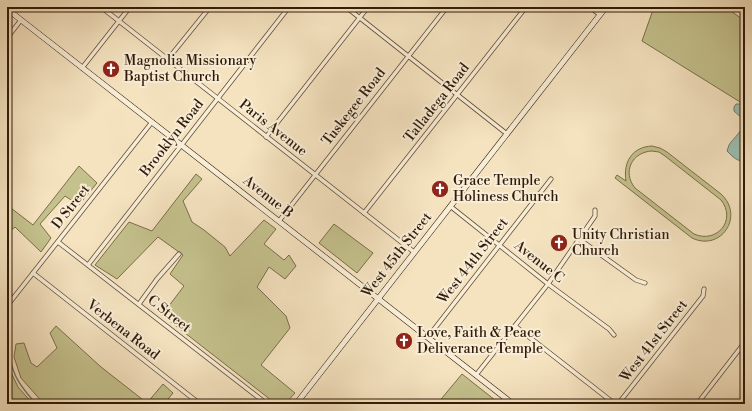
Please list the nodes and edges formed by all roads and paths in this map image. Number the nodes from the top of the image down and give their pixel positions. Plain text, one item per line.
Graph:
1 (100, 7) edge
2 (130, 7) edge
3 (210, 7) edge
4 (289, 7) edge
5 (346, 7) edge
6 (368, 7) edge
7 (447, 7) edge
8 (526, 7) edge
9 (590, 7) edge
10 (606, 7) edge
11 (7, 9) edge
12 (600, 15) junction
13 (359, 18) junction
14 (21, 20) junction
15 (119, 21) junction
16 (7, 38) edge
17 (408, 56) junction
18 (168, 59) junction
19 (82, 68) junction
20 (458, 94) junction
21 (217, 98) junction
22 (152, 122) junction
23 (507, 134) junction
24 (266, 137) junction
25 (181, 145) junction
26 (315, 175) junction
27 (551, 179) dead end
28 (450, 206) junction
29 (595, 210) dead end
30 (364, 213) junction
31 (279, 221) junction
32 (579, 239) junction
33 (58, 242) junction
34 (499, 245) junction
35 (414, 252) junction
36 (178, 254) dead end
37 (88, 265) junction
38 (33, 273) junction
39 (645, 283) dead end
40 (548, 284) junction
41 (704, 289) dead end
42 (378, 298) junction
43 (139, 304) junction
44 (7, 306) edge
45 (515, 326) junction
46 (614, 335) dead end
47 (428, 337) junction
48 (745, 342) edge
49 (476, 375) junction
50 (262, 400) junction
51 (200, 404) edge
52 (259, 404) edge
53 (267, 404) edge
54 (296, 404) edge
55 (513, 404) edge
56 (615, 404) edge
57 (618, 404) edge
58 (697, 404) edge

1 - 15 street, Paris Avenue
2 - 15 street
3 - 18 street
4 - 21 street, Brooklyn Road
5 - 13 street
6 - 13 street
7 - 17 street, Tuskegee Road
8 - 20 street, Talladega Road
9 - 12 street
10 - 12 main road, West 45th Street
11 - 14 main road, Avenue B
12 - 23 main road, West 45th Street
13 - 17 street
13 - 24 street
14 - 16 street
14 - 19 main road, Avenue B
15 - 18 street, Paris Avenue
15 - 19 street
17 - 20 street
17 - 26 street, Tuskegee Road
18 - 21 street, Paris Avenue
19 - 22 main road, Avenue B
20 - 23 street
20 - 30 street, Talladega Road
21 - 24 street, Paris Avenue
21 - 25 street, Brooklyn Road
22 - 25 main road, Avenue B
22 - 33 street, D Street
23 - 28 main road, West 45th Street
24 - 26 street, Paris Avenue
25 - 31 main road, Avenue B
25 - 37 street, Brooklyn Road
26 - 30 street, Paris Avenue
26 - 31 street, Tuskegee Road
27 - 34 street, West 44th Street
28 - 34 street, Avenue C
28 - 35 main road, West 45th Street
29 - 32 street
30 - 35 street, Paris Avenue
31 - 42 main road, Avenue B
32 - 39 street
32 - 40 street
33 - 37 street, C Street
33 - 38 street, D Street
34 - 40 street, Avenue C
34 - 47 street, West 44th Street
35 - 42 main road, West 45th Street
36 - 43 street
37 - 43 street, C Street
38 - 44 street, D Street
38 - 51 street, Verbena Road
40 - 45 street
40 - 46 street, Avenue C
41 - 57 street, West 41st Street
42 - 47 main road, Avenue B
42 - 54 main road, West 45th Street
43 - 50 street, C Street
45 - 49 street
45 - 56 street
47 - 49 main road, Avenue B
48 - 58 street
49 - 55 main road, Avenue B
50 - 52 street
50 - 53 street, C Street

